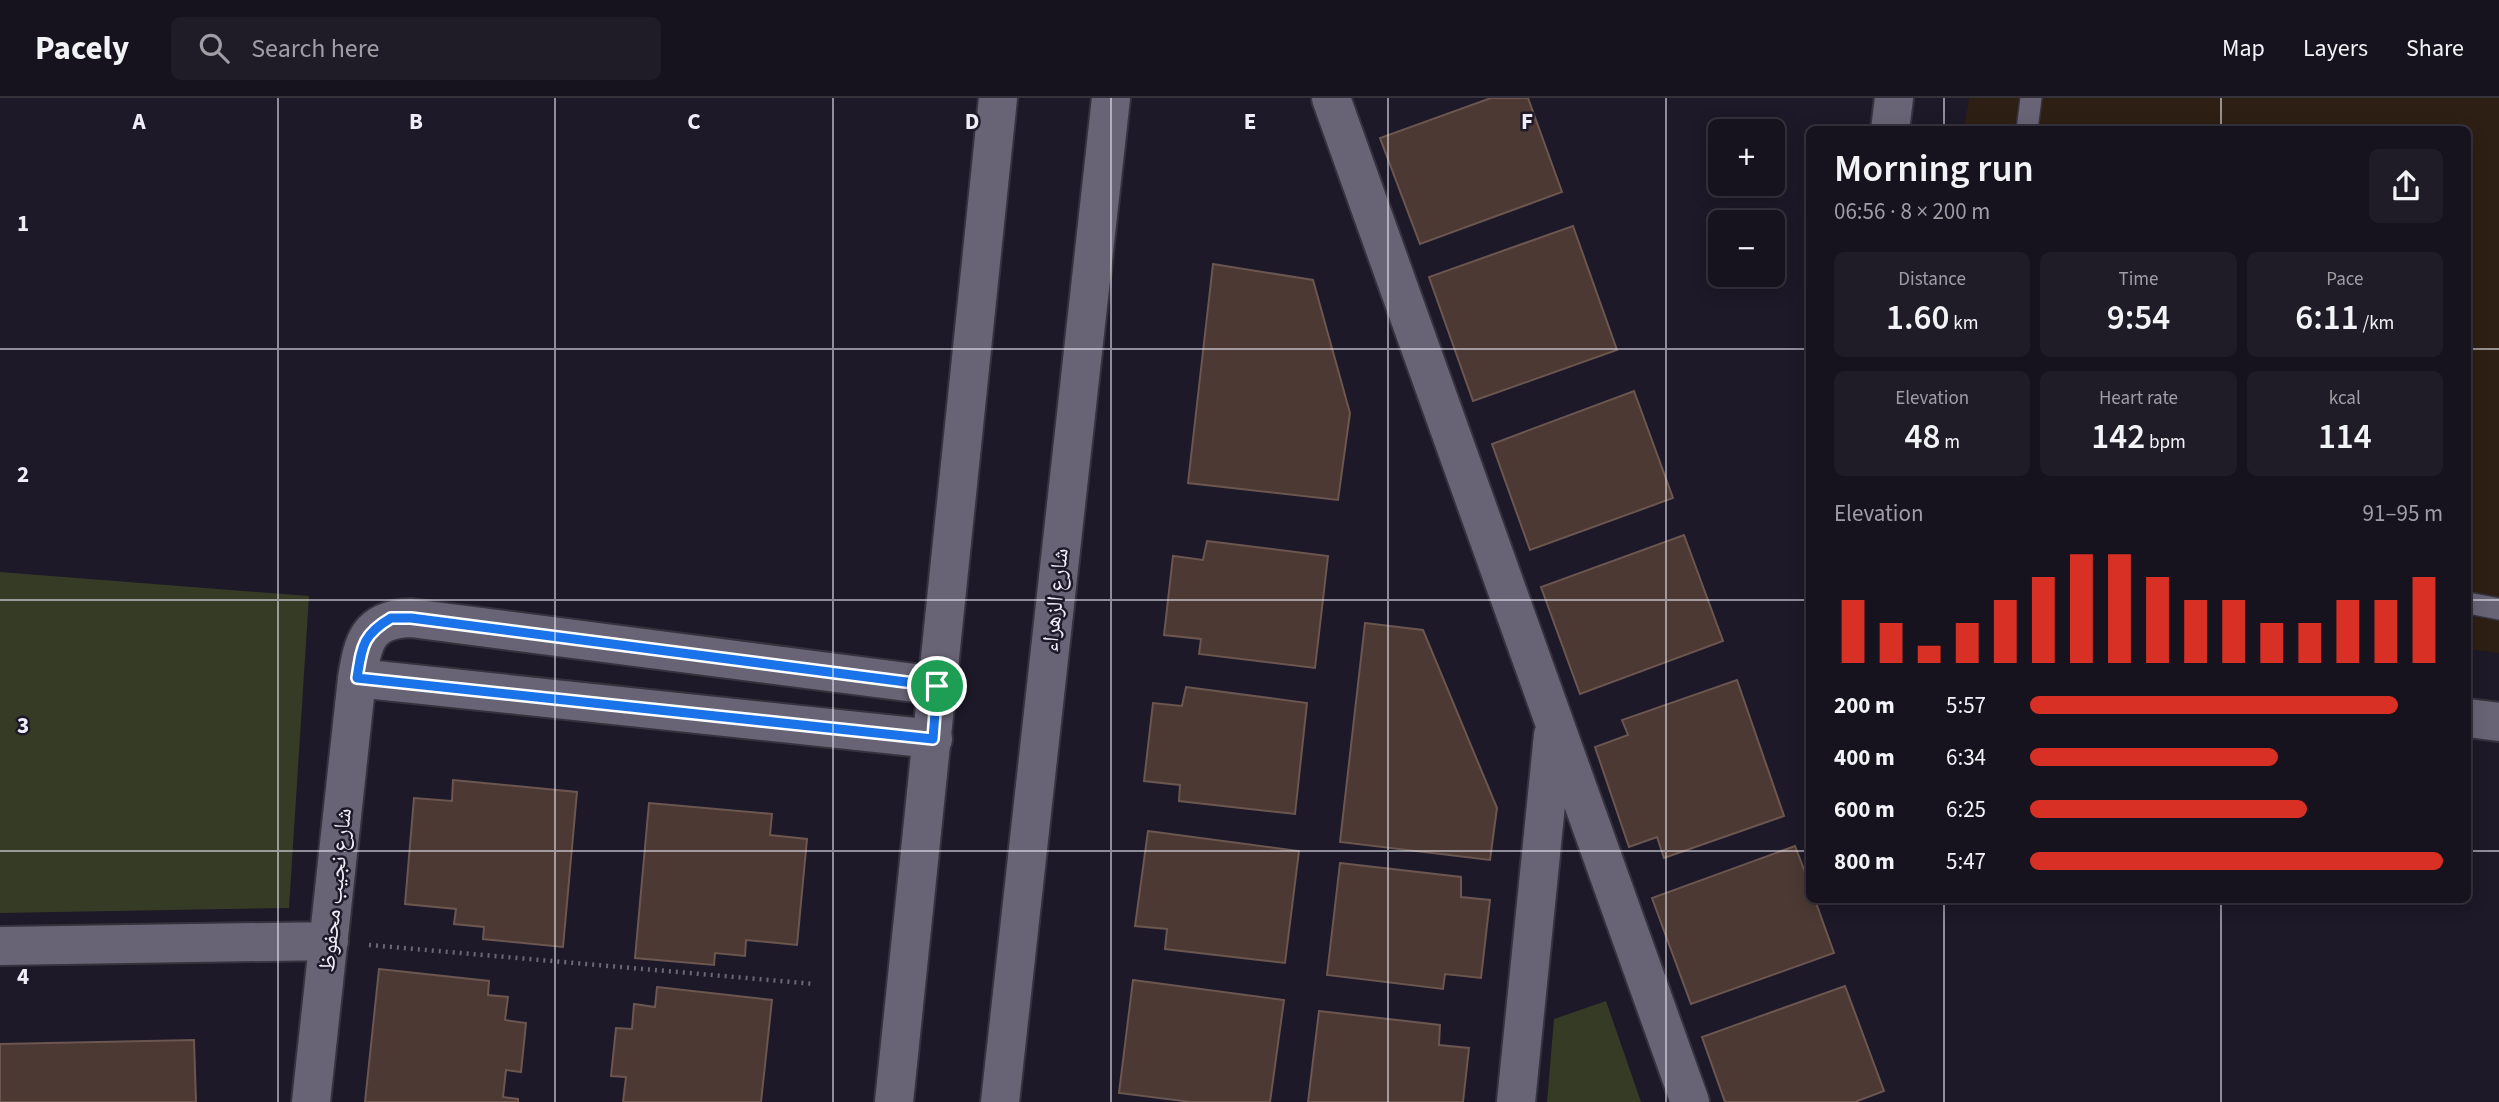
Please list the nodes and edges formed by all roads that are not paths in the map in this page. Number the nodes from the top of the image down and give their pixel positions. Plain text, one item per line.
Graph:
1 (998, 98) edge
2 (1111, 98) edge
3 (1331, 98) edge
4 (1894, 98) edge
5 (2031, 98) edge
6 (1890, 126) edge
7 (2027, 126) edge
8 (2471, 603) edge
9 (2499, 608) edge
10 (357, 678) junction
11 (937, 686) junction
12 (2471, 718) edge
13 (2499, 722) edge
14 (1555, 723) junction
15 (933, 739) junction
16 (329, 941) junction
17 (0, 946) edge
18 (311, 1102) edge
19 (894, 1102) edge
20 (1000, 1102) edge
21 (1516, 1102) edge
22 (1690, 1102) edge

1 - 11 street
2 - 20 street, شارع الزهراء
3 - 14 street
4 - 6 street
5 - 7 lane
8 - 9 lane
10 - 11 street, شارع نجيب محفوظ
10 - 15 street
10 - 16 street, شارع نجيب محفوظ
11 - 15 street
12 - 13 street
14 - 21 street
14 - 22 street
15 - 19 street
16 - 17 street
16 - 18 street, شارع نجيب محفوظ

